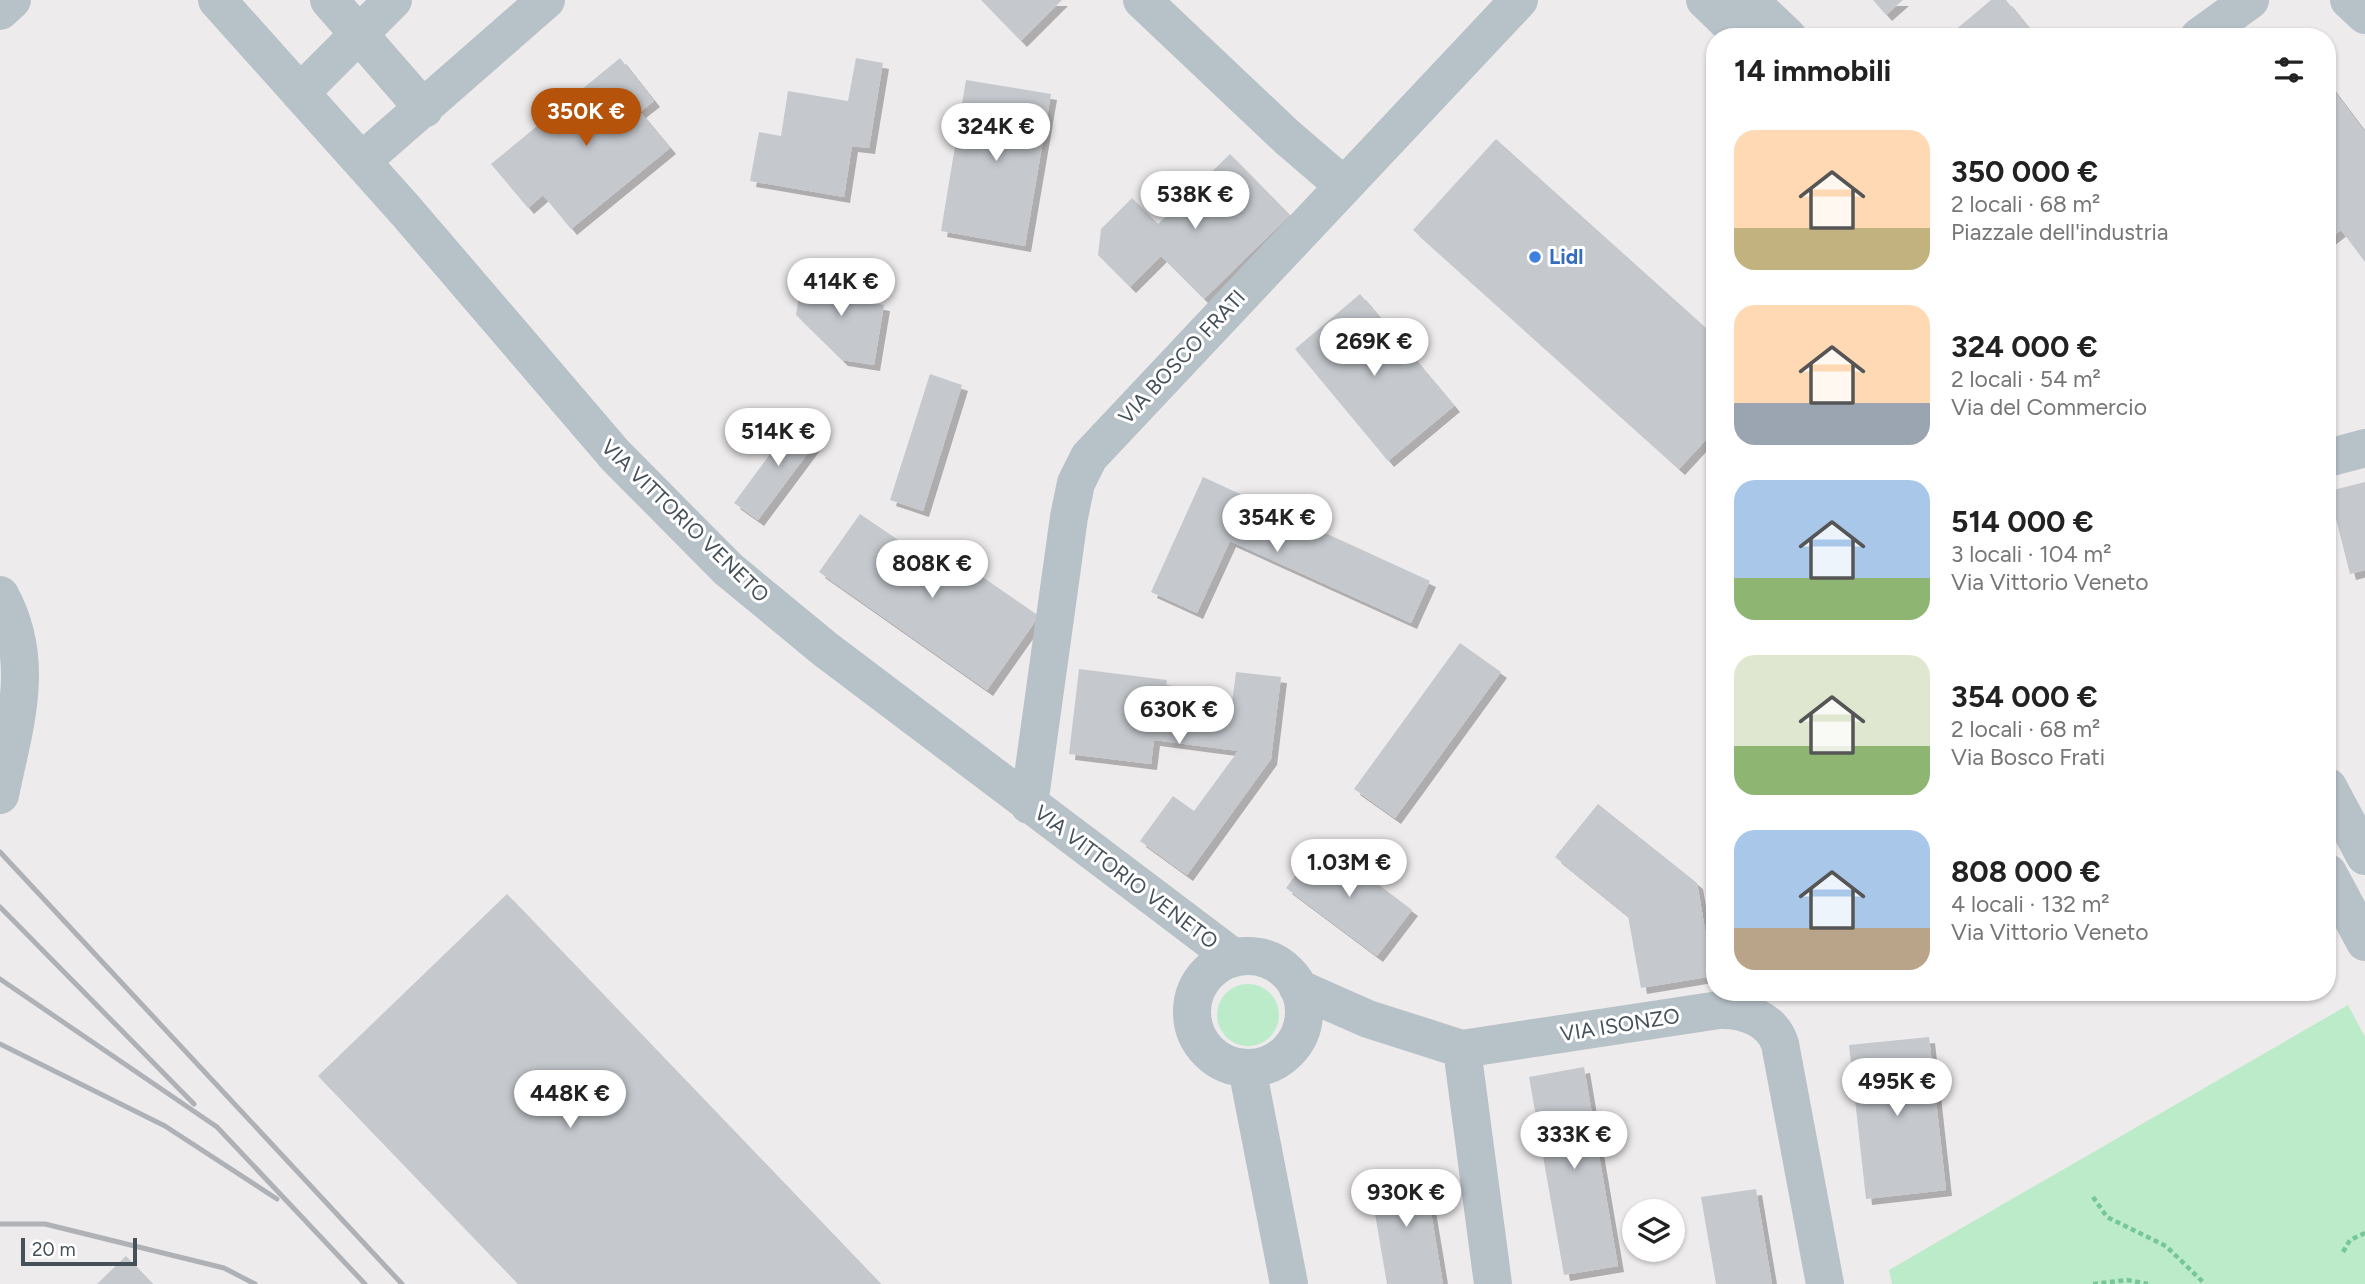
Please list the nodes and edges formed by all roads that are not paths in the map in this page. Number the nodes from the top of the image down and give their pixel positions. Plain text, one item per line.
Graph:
1 (12, 0) edge
2 (217, 0) edge
3 (329, 0) edge
4 (393, 0) edge
5 (546, 0) edge
6 (1142, 0) edge
7 (1519, 0) edge
8 (1705, 0) edge
9 (1749, 0) edge
10 (2250, 0) edge
11 (2349, 0) edge
12 (0, 11) edge
13 (2365, 15) edge
14 (1734, 28) edge
15 (1779, 28) edge
16 (2211, 28) edge
17 (359, 34) junction
18 (300, 93) junction
19 (424, 109) junction
20 (362, 161) junction
21 (1344, 186) junction
22 (2365, 448) edge
23 (2336, 456) edge
24 (0, 595) edge
25 (0, 795) edge
26 (2336, 802) edge
27 (1028, 805) junction
28 (2365, 856) edge
29 (2336, 888) edge
30 (2365, 942) edge
31 (1234, 958) junction
32 (1298, 988) junction
33 (1462, 1049) junction
34 (1247, 1068) junction
35 (1289, 1284) edge
36 (1493, 1284) edge
37 (1825, 1284) edge

1 - 12 street
2 - 18 street, VIA VITTORIO VENETO
3 - 17 street
4 - 17 street
5 - 19 street
6 - 21 street
7 - 21 street, VIA BOSCO FRATI
8 - 14 street
9 - 15 street
10 - 16 street
11 - 13 street
17 - 18 street
17 - 19 street
18 - 20 street, VIA VITTORIO VENETO
19 - 20 street
20 - 27 street, VIA VITTORIO VENETO
21 - 27 street, VIA BOSCO FRATI
22 - 23 street
24 - 25 street
26 - 28 street
27 - 31 street, VIA VITTORIO VENETO
29 - 30 street
31 - 32 street
31 - 34 street
32 - 33 street, VIA ISONZO
32 - 34 street
33 - 36 street
33 - 37 street, VIA ISONZO
34 - 35 street

